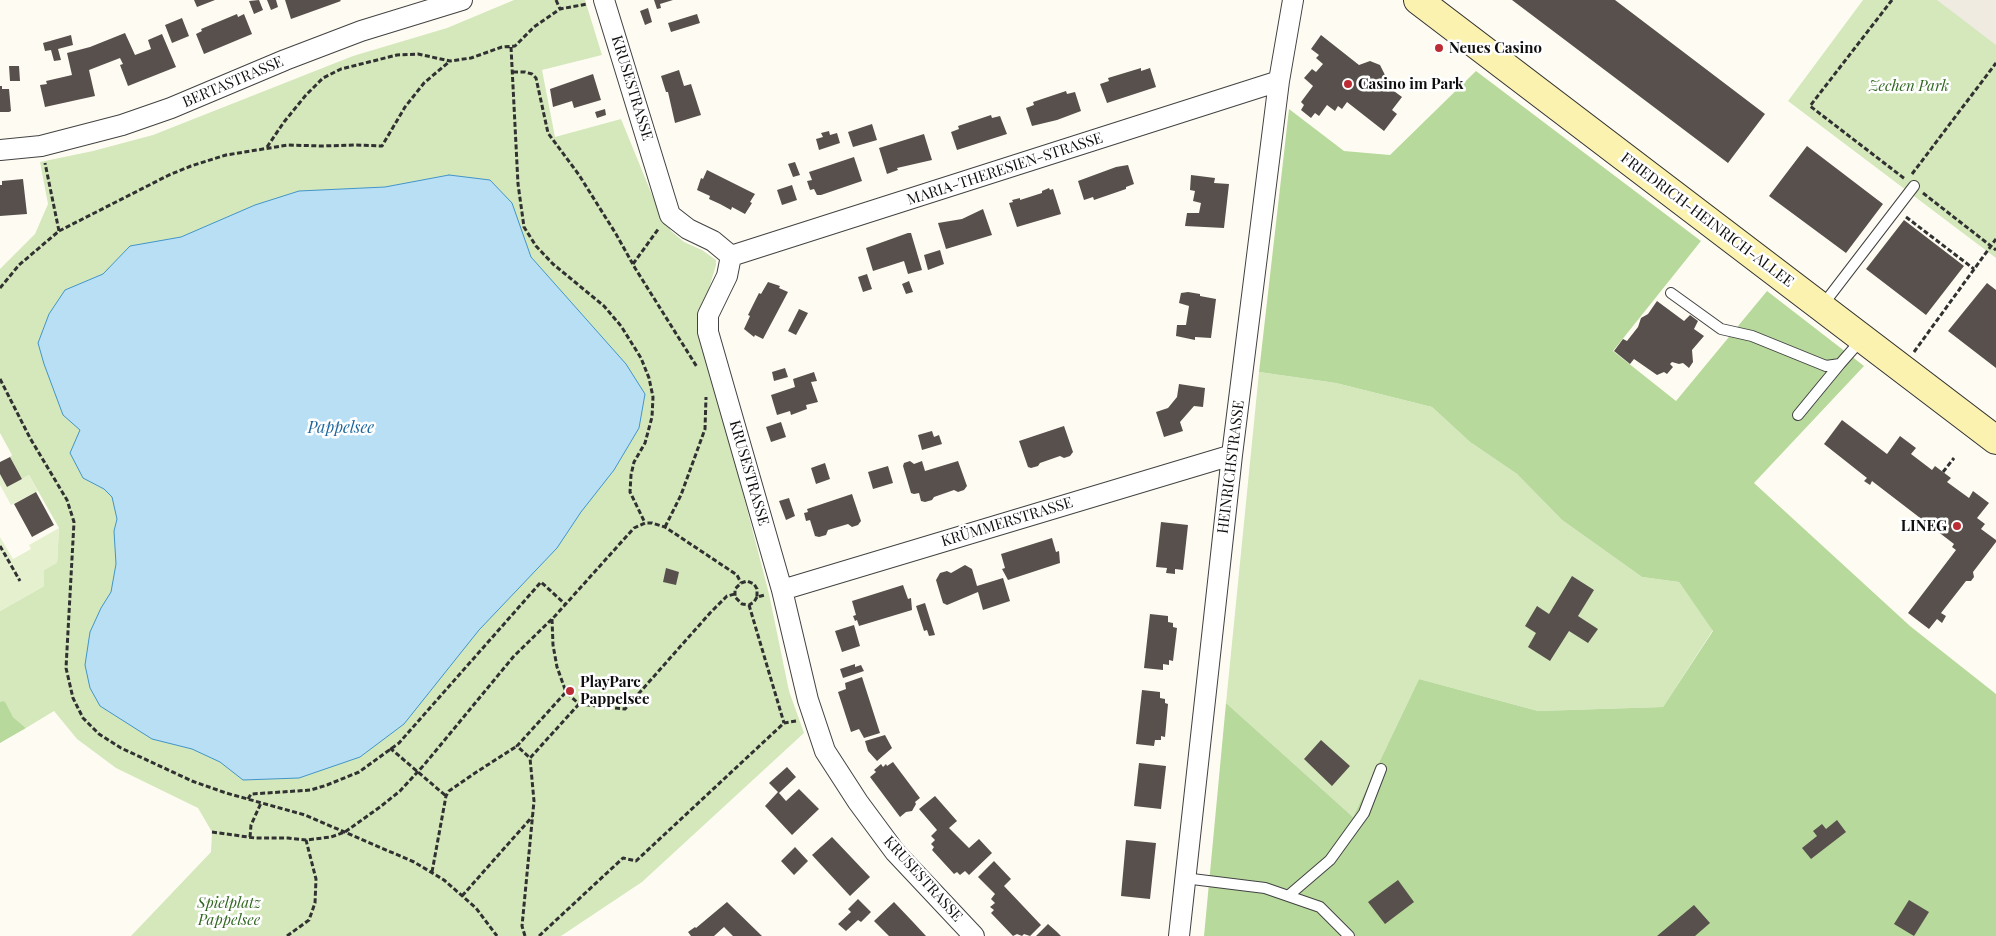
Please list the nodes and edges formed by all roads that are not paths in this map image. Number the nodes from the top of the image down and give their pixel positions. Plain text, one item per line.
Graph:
1 (462, 0) edge
2 (604, 0) edge
3 (1292, 0) edge
4 (1418, 0) edge
5 (1279, 81) junction
6 (0, 150) edge
7 (1914, 186) road end
8 (731, 256) junction
9 (1671, 293) dead end
10 (1821, 307) junction
11 (1862, 338) junction
12 (1840, 364) junction
13 (1798, 415) dead end
14 (1996, 440) edge
15 (1232, 454) junction
16 (782, 590) junction
17 (1381, 769) dead end
18 (1184, 878) junction
19 (1288, 896) junction
20 (974, 936) edge
21 (1179, 936) edge
22 (1349, 936) edge

1 - 6 street, BERTASTRASSE
2 - 8 street, KRUSESTRASSE
3 - 5 street, HEINRICHSTRASSE
4 - 10 main road, FRIEDRICH-HEINRICH-ALLEE
5 - 8 street, MARIA-THERESIEN-STRASSE
5 - 15 street, HEINRICHSTRASSE
7 - 10 lane
8 - 16 street, KRUSESTRASSE
9 - 12 lane
10 - 11 main road, FRIEDRICH-HEINRICH-ALLEE
11 - 12 lane
11 - 14 main road, FRIEDRICH-HEINRICH-ALLEE
12 - 13 lane
15 - 16 street, KRÜMMERSTRASSE
15 - 18 street, HEINRICHSTRASSE
16 - 20 street, KRUSESTRASSE
17 - 19 lane
18 - 19 lane
18 - 21 street, HEINRICHSTRASSE
19 - 22 lane

